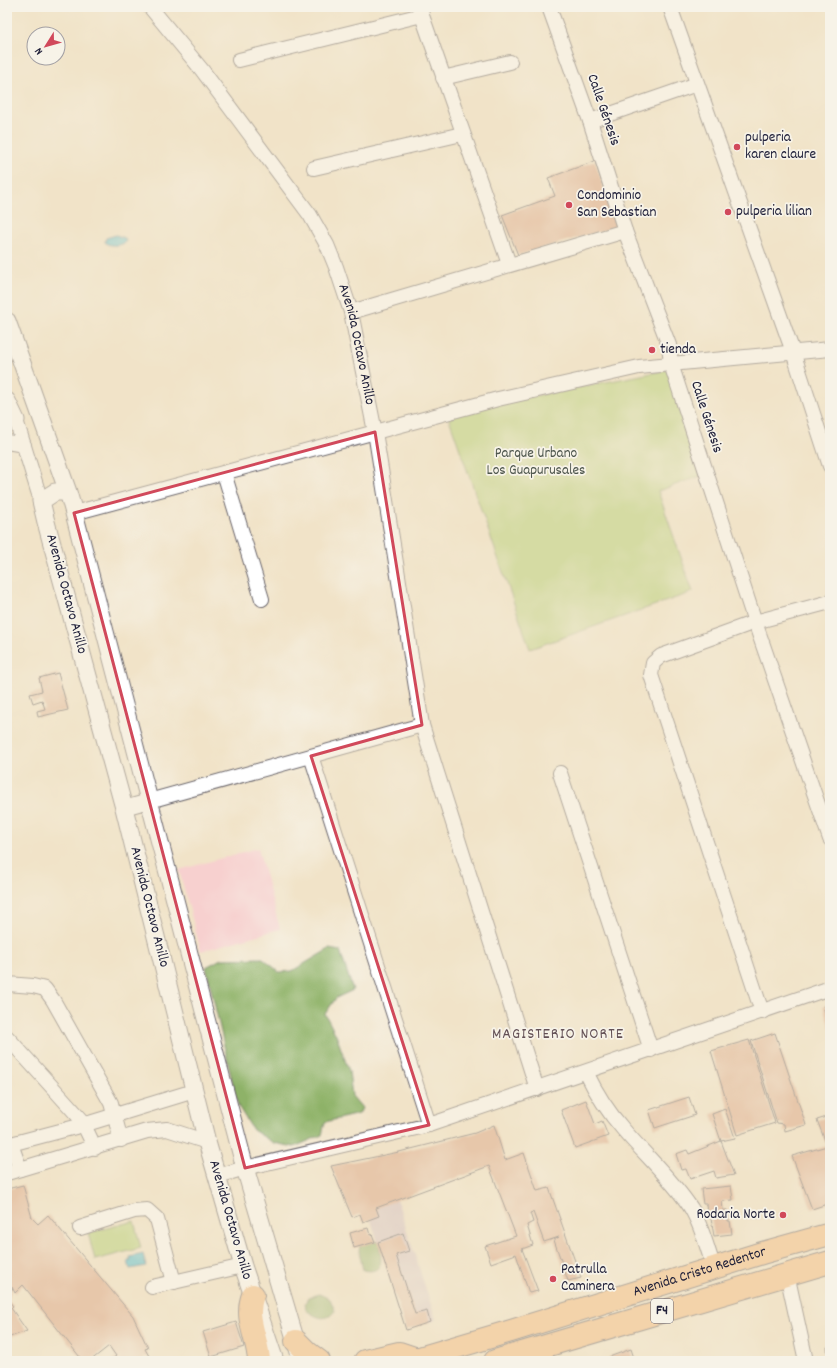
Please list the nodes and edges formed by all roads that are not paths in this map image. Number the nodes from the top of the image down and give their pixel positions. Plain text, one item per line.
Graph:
1 (150, 7) edge
2 (549, 7) edge
3 (670, 7) edge
4 (421, 11) edge
5 (239, 60) dead end
6 (510, 62) dead end
7 (443, 78) junction
8 (697, 84) junction
9 (590, 121) junction
10 (462, 134) junction
11 (314, 168) dead end
12 (625, 231) junction
13 (509, 264) junction
14 (351, 312) junction
15 (7, 321) edge
16 (830, 349) edge
17 (793, 352) junction
18 (671, 364) junction
19 (7, 400) edge
20 (11, 421) edge
21 (375, 432) junction
22 (7, 442) edge
23 (24, 445) junction
24 (830, 466) edge
25 (224, 473) junction
26 (68, 492) junction
27 (41, 501) junction
28 (74, 513) junction
29 (262, 599) dead end
30 (830, 602) edge
31 (755, 622) junction
32 (422, 725) junction
33 (311, 756) junction
34 (560, 773) dead end
35 (150, 802) junction
36 (124, 808) junction
37 (830, 839) edge
38 (7, 984) edge
39 (830, 988) edge
40 (762, 1012) junction
41 (7, 1037) edge
42 (212, 1040) junction
43 (182, 1042) junction
44 (652, 1050) junction
45 (586, 1072) junction
46 (537, 1089) junction
47 (194, 1092) junction
48 (114, 1115) junction
49 (84, 1125) junction
50 (428, 1126) junction
51 (121, 1140) junction
52 (207, 1142) junction
53 (9, 1144) edge
54 (95, 1148) junction
55 (246, 1168) junction
56 (13, 1171) edge
57 (218, 1176) junction
58 (80, 1228) dead end
59 (830, 1234) edge
60 (830, 1262) edge
61 (243, 1266) junction
62 (714, 1268) junction
63 (787, 1274) junction
64 (174, 1282) junction
65 (152, 1287) dead end
66 (253, 1295) junction
67 (299, 1351) edge
68 (421, 1359) edge
69 (504, 1360) edge
70 (259, 1361) edge
71 (275, 1361) edge
72 (319, 1361) edge
73 (365, 1361) edge
74 (806, 1361) edge

1 - 14 street, Avenida Octavo Anillo
2 - 9 street, Calle Génesis
3 - 8 street
4 - 5 street
4 - 7 street
6 - 7 street
7 - 10 street
8 - 9 street
8 - 17 street
9 - 12 street, Calle Génesis
10 - 11 street
10 - 13 street
12 - 13 street
12 - 18 street, Calle Génesis
13 - 14 street
14 - 21 street, Avenida Octavo Anillo
15 - 26 street, Avenida Octavo Anillo
16 - 17 street
17 - 18 street
17 - 24 street
18 - 21 street
18 - 31 street, Calle Génesis
19 - 20 street
20 - 23 street
21 - 25 street
21 - 32 street, Avenida Octavo Anillo
22 - 23 street
23 - 27 street
25 - 28 street
25 - 29 street
26 - 27 street
26 - 28 street, Avenida Octavo Anillo
27 - 36 street, Avenida Octavo Anillo
28 - 35 street, Avenida Octavo Anillo
30 - 31 street
31 - 37 street, Calle Génesis
31 - 40 street
32 - 33 street
32 - 46 street, Avenida Octavo Anillo
33 - 35 street
33 - 50 street
34 - 44 street
35 - 36 street
35 - 42 street, Avenida Octavo Anillo
36 - 43 street, Avenida Octavo Anillo
38 - 48 street
39 - 40 street
40 - 44 street
41 - 49 street
42 - 43 street
42 - 55 street, Avenida Octavo Anillo
43 - 47 street, Avenida Octavo Anillo
44 - 45 street
45 - 46 street
45 - 62 street
46 - 50 street
47 - 48 street
47 - 52 street, Avenida Octavo Anillo
48 - 49 street
48 - 51 street
49 - 53 street
49 - 54 street
50 - 55 street
51 - 52 street
51 - 54 street
52 - 57 street, Avenida Octavo Anillo
53 - 56 street
54 - 56 street
55 - 57 street
55 - 67 street, Avenida Octavo Anillo
57 - 61 street, Avenida Octavo Anillo
58 - 64 street
59 - 62 highway, Avenida Cristo Redentor / F4
60 - 63 highway, Avenida Cristo Redentor / F4
61 - 64 street
61 - 66 street, Avenida Octavo Anillo
62 - 68 highway, Avenida Cristo Redentor / F4
63 - 69 highway, Avenida Cristo Redentor / F4
63 - 74 street
64 - 65 street
66 - 70 highway
66 - 71 street, Avenida Octavo Anillo
67 - 72 highway
68 - 73 highway

